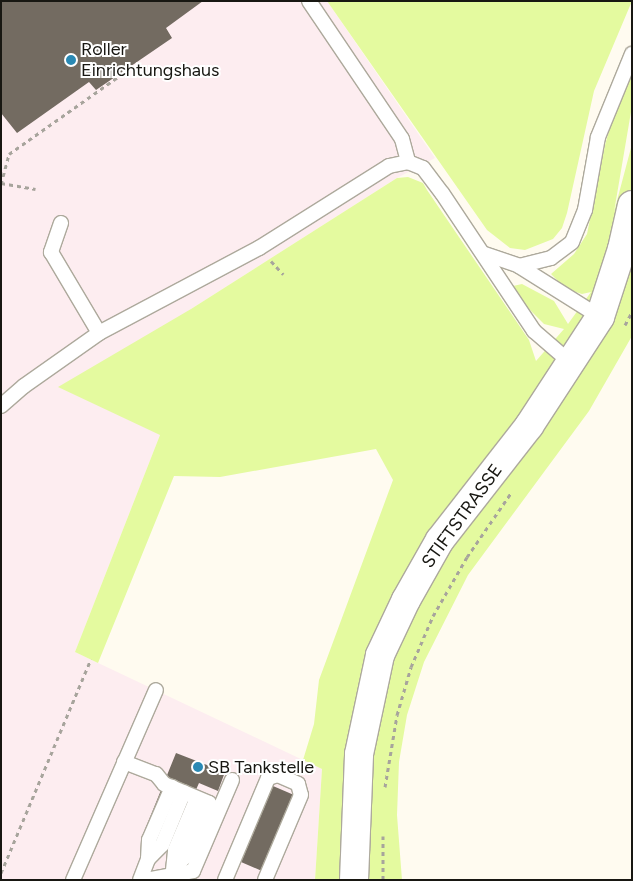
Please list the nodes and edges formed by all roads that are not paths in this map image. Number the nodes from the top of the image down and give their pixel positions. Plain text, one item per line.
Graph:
1 (309, 1) edge
2 (632, 54) edge
3 (408, 162) junction
4 (632, 205) edge
5 (61, 223) dead end
6 (485, 254) junction
7 (519, 266) junction
8 (610, 325) junction
9 (99, 333) junction
10 (571, 363) junction
11 (1, 406) edge
12 (156, 690) dead end
13 (124, 762) junction
14 (232, 780) dead end
15 (184, 792) junction
16 (172, 872) junction
17 (73, 880) edge
18 (140, 880) edge
19 (146, 880) edge
20 (225, 880) edge
21 (265, 880) edge
22 (354, 880) edge

1 - 3 lane
2 - 7 lane
3 - 6 lane
3 - 9 lane
4 - 8 main road, STIFTSTRASSE
5 - 9 lane
6 - 7 lane
6 - 10 lane
7 - 8 lane
8 - 10 main road, STIFTSTRASSE
9 - 11 lane
10 - 22 main road, STIFTSTRASSE
12 - 13 lane
13 - 15 lane
13 - 17 lane
14 - 16 lane
15 - 16 lane
15 - 18 lane
16 - 19 lane
20 - 21 lane

